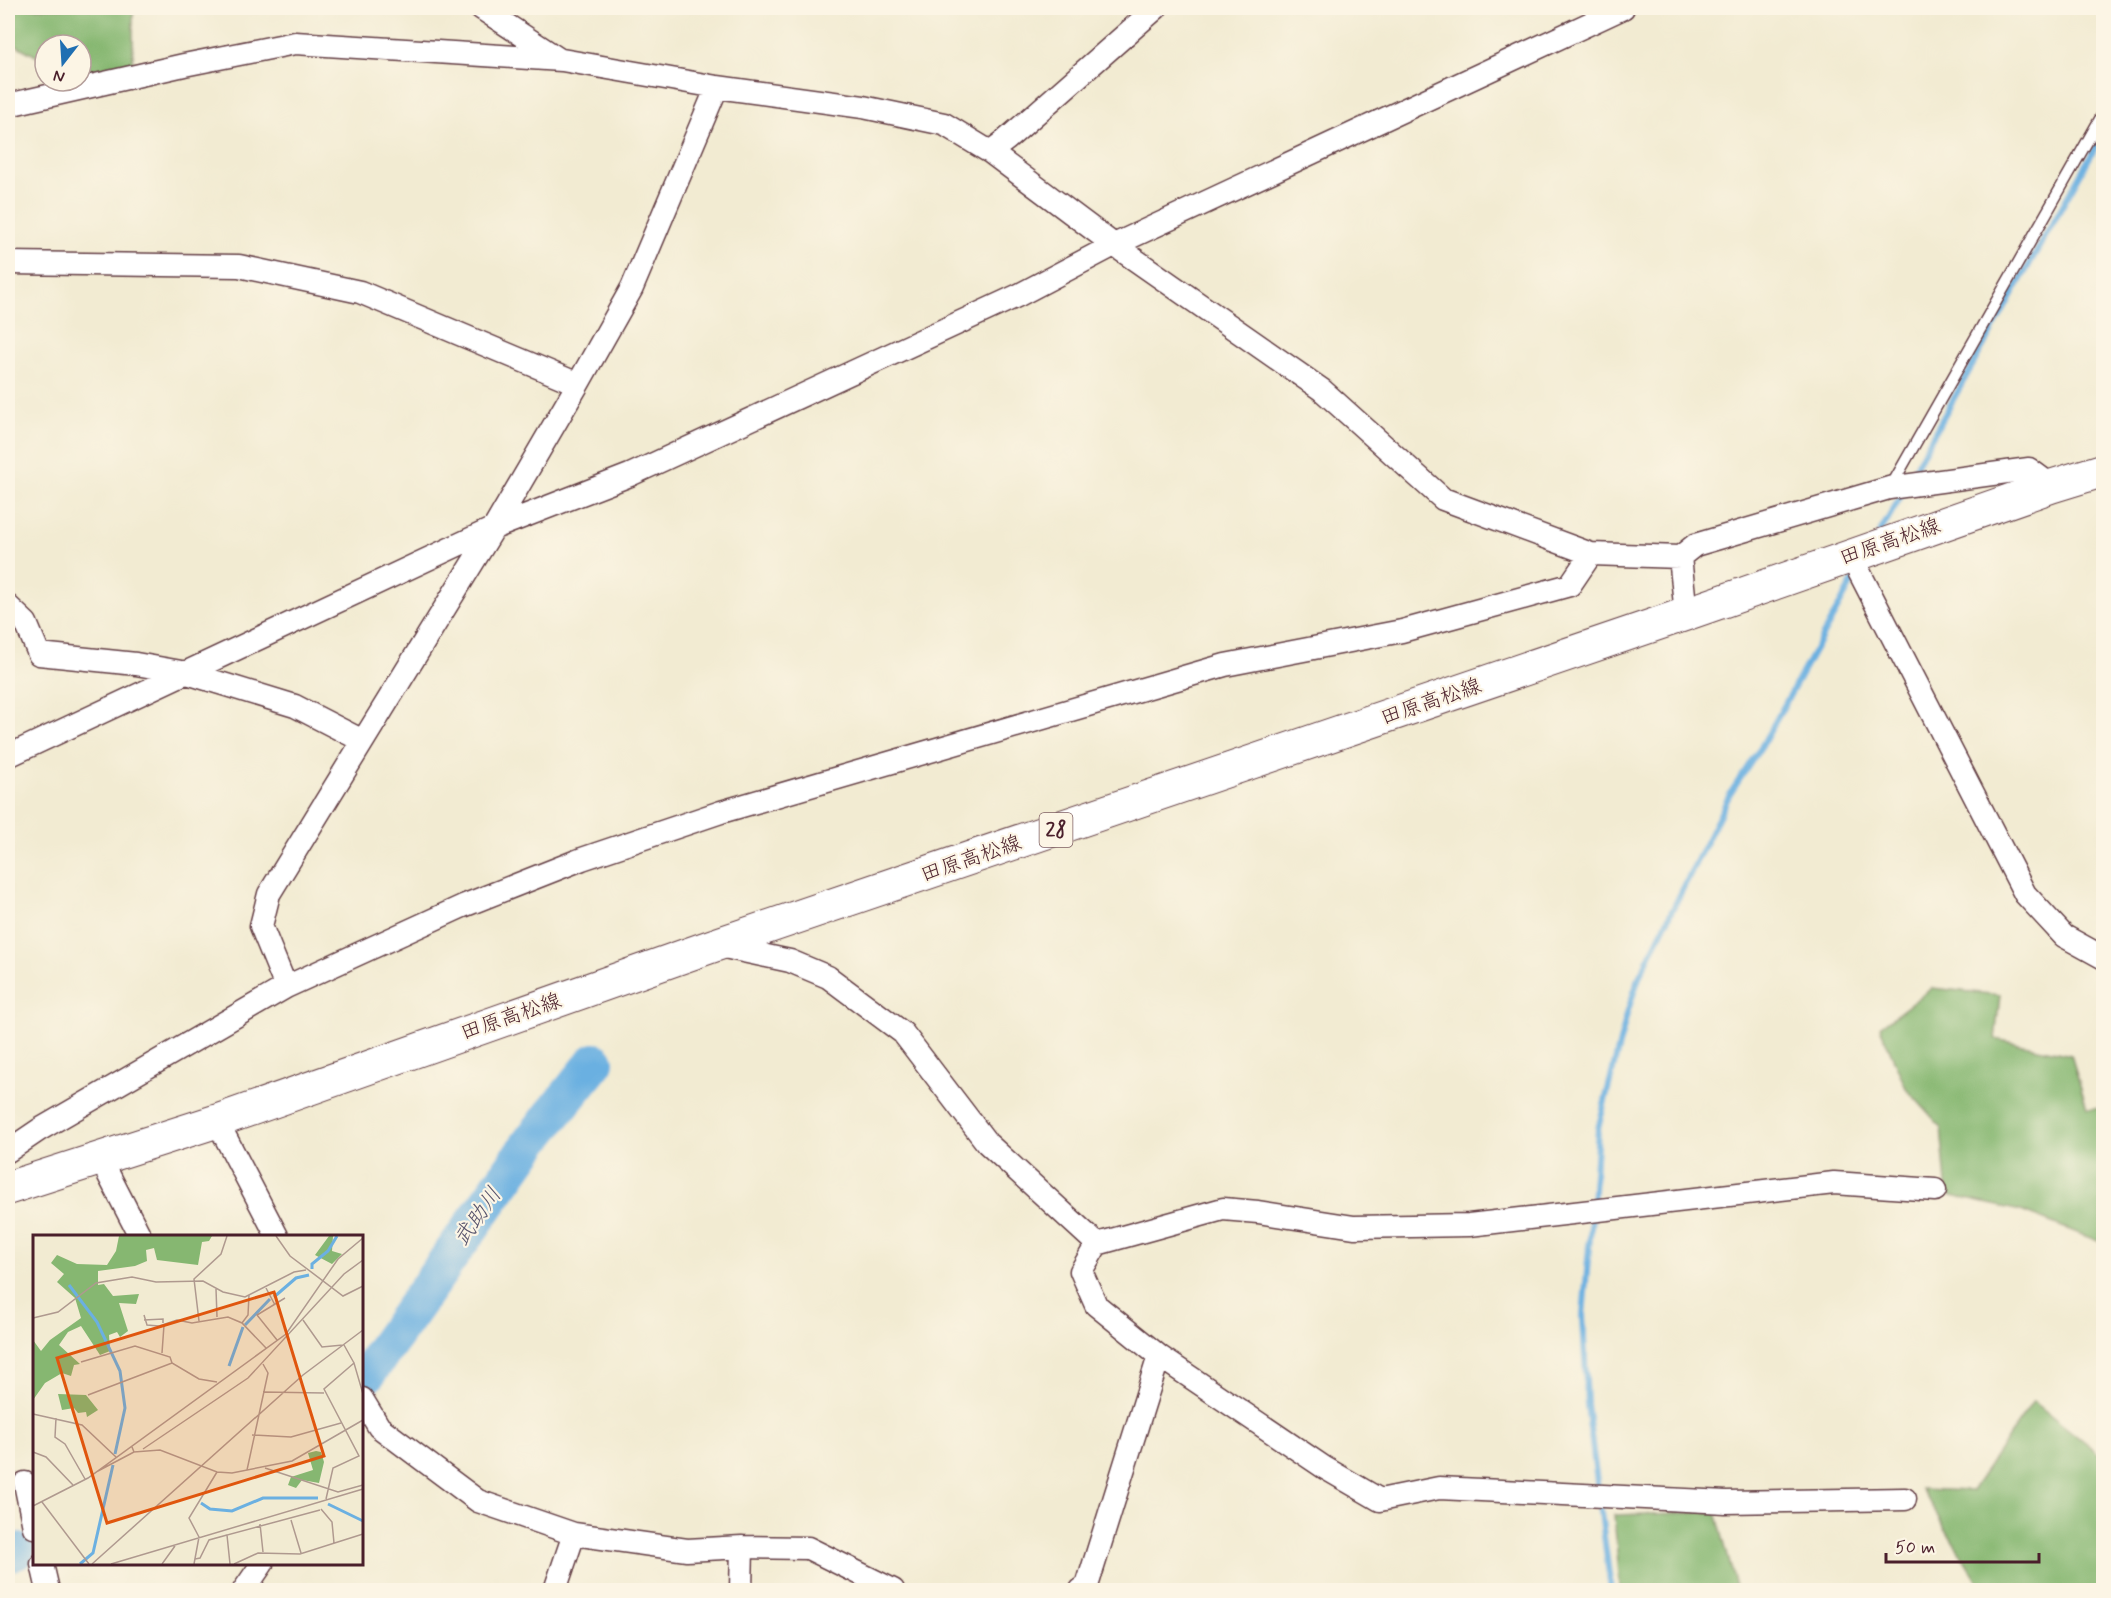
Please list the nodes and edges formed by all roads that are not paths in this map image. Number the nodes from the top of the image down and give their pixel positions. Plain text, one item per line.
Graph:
1 (481, 8) edge
2 (1156, 8) edge
3 (1623, 8) edge
4 (562, 60) junction
5 (717, 87) junction
6 (8, 105) edge
7 (2103, 112) edge
8 (990, 152) junction
9 (1114, 245) junction
10 (8, 262) edge
11 (578, 384) junction
12 (2103, 470) edge
13 (2052, 486) junction
14 (1889, 488) junction
15 (494, 528) junction
16 (1591, 554) junction
17 (1851, 556) junction
18 (1680, 557) junction
19 (8, 606) edge
20 (1686, 614) junction
21 (187, 673) junction
22 (362, 740) junction
23 (8, 756) edge
24 (715, 945) junction
25 (2103, 958) edge
26 (286, 987) junction
27 (217, 1121) junction
28 (8, 1150) edge
29 (100, 1158) junction
30 (8, 1188) edge
31 (1935, 1190) dead end
32 (139, 1235) edge
33 (276, 1235) edge
34 (1097, 1244) junction
35 (1160, 1356) junction
36 (364, 1409) edge
37 (22, 1483) edge
38 (1905, 1498) dead end
39 (33, 1523) edge
40 (574, 1534) junction
41 (742, 1547) junction
42 (42, 1565) edge
43 (261, 1565) edge
44 (48, 1590) edge
45 (244, 1590) edge
46 (555, 1590) edge
47 (741, 1590) edge
48 (893, 1590) edge
49 (1081, 1590) edge

1 - 4 street
2 - 8 street
3 - 9 street
4 - 5 street
4 - 6 street
5 - 8 street
5 - 11 street
7 - 14 lane
8 - 9 street
9 - 15 street
9 - 16 street
10 - 11 street
11 - 15 street
12 - 13 main road, 田原高松線 / 28
13 - 14 street
13 - 17 main road, 田原高松線 / 28
14 - 18 street
15 - 21 street
15 - 22 street
16 - 18 street
16 - 26 street
17 - 20 main road, 田原高松線 / 28
17 - 25 street
18 - 20 street
19 - 21 street
20 - 24 main road, 田原高松線 / 28
21 - 22 street
21 - 23 street
22 - 26 street
24 - 27 main road, 田原高松線 / 28
24 - 34 street
26 - 28 street
27 - 29 main road, 田原高松線 / 28
27 - 33 street
29 - 30 main road, 田原高松線 / 28
29 - 32 street
31 - 34 street
34 - 35 street
35 - 38 street
35 - 49 street
36 - 40 street
37 - 39 street
40 - 41 street
40 - 46 street
41 - 47 street
41 - 48 street
42 - 44 street
43 - 45 street

